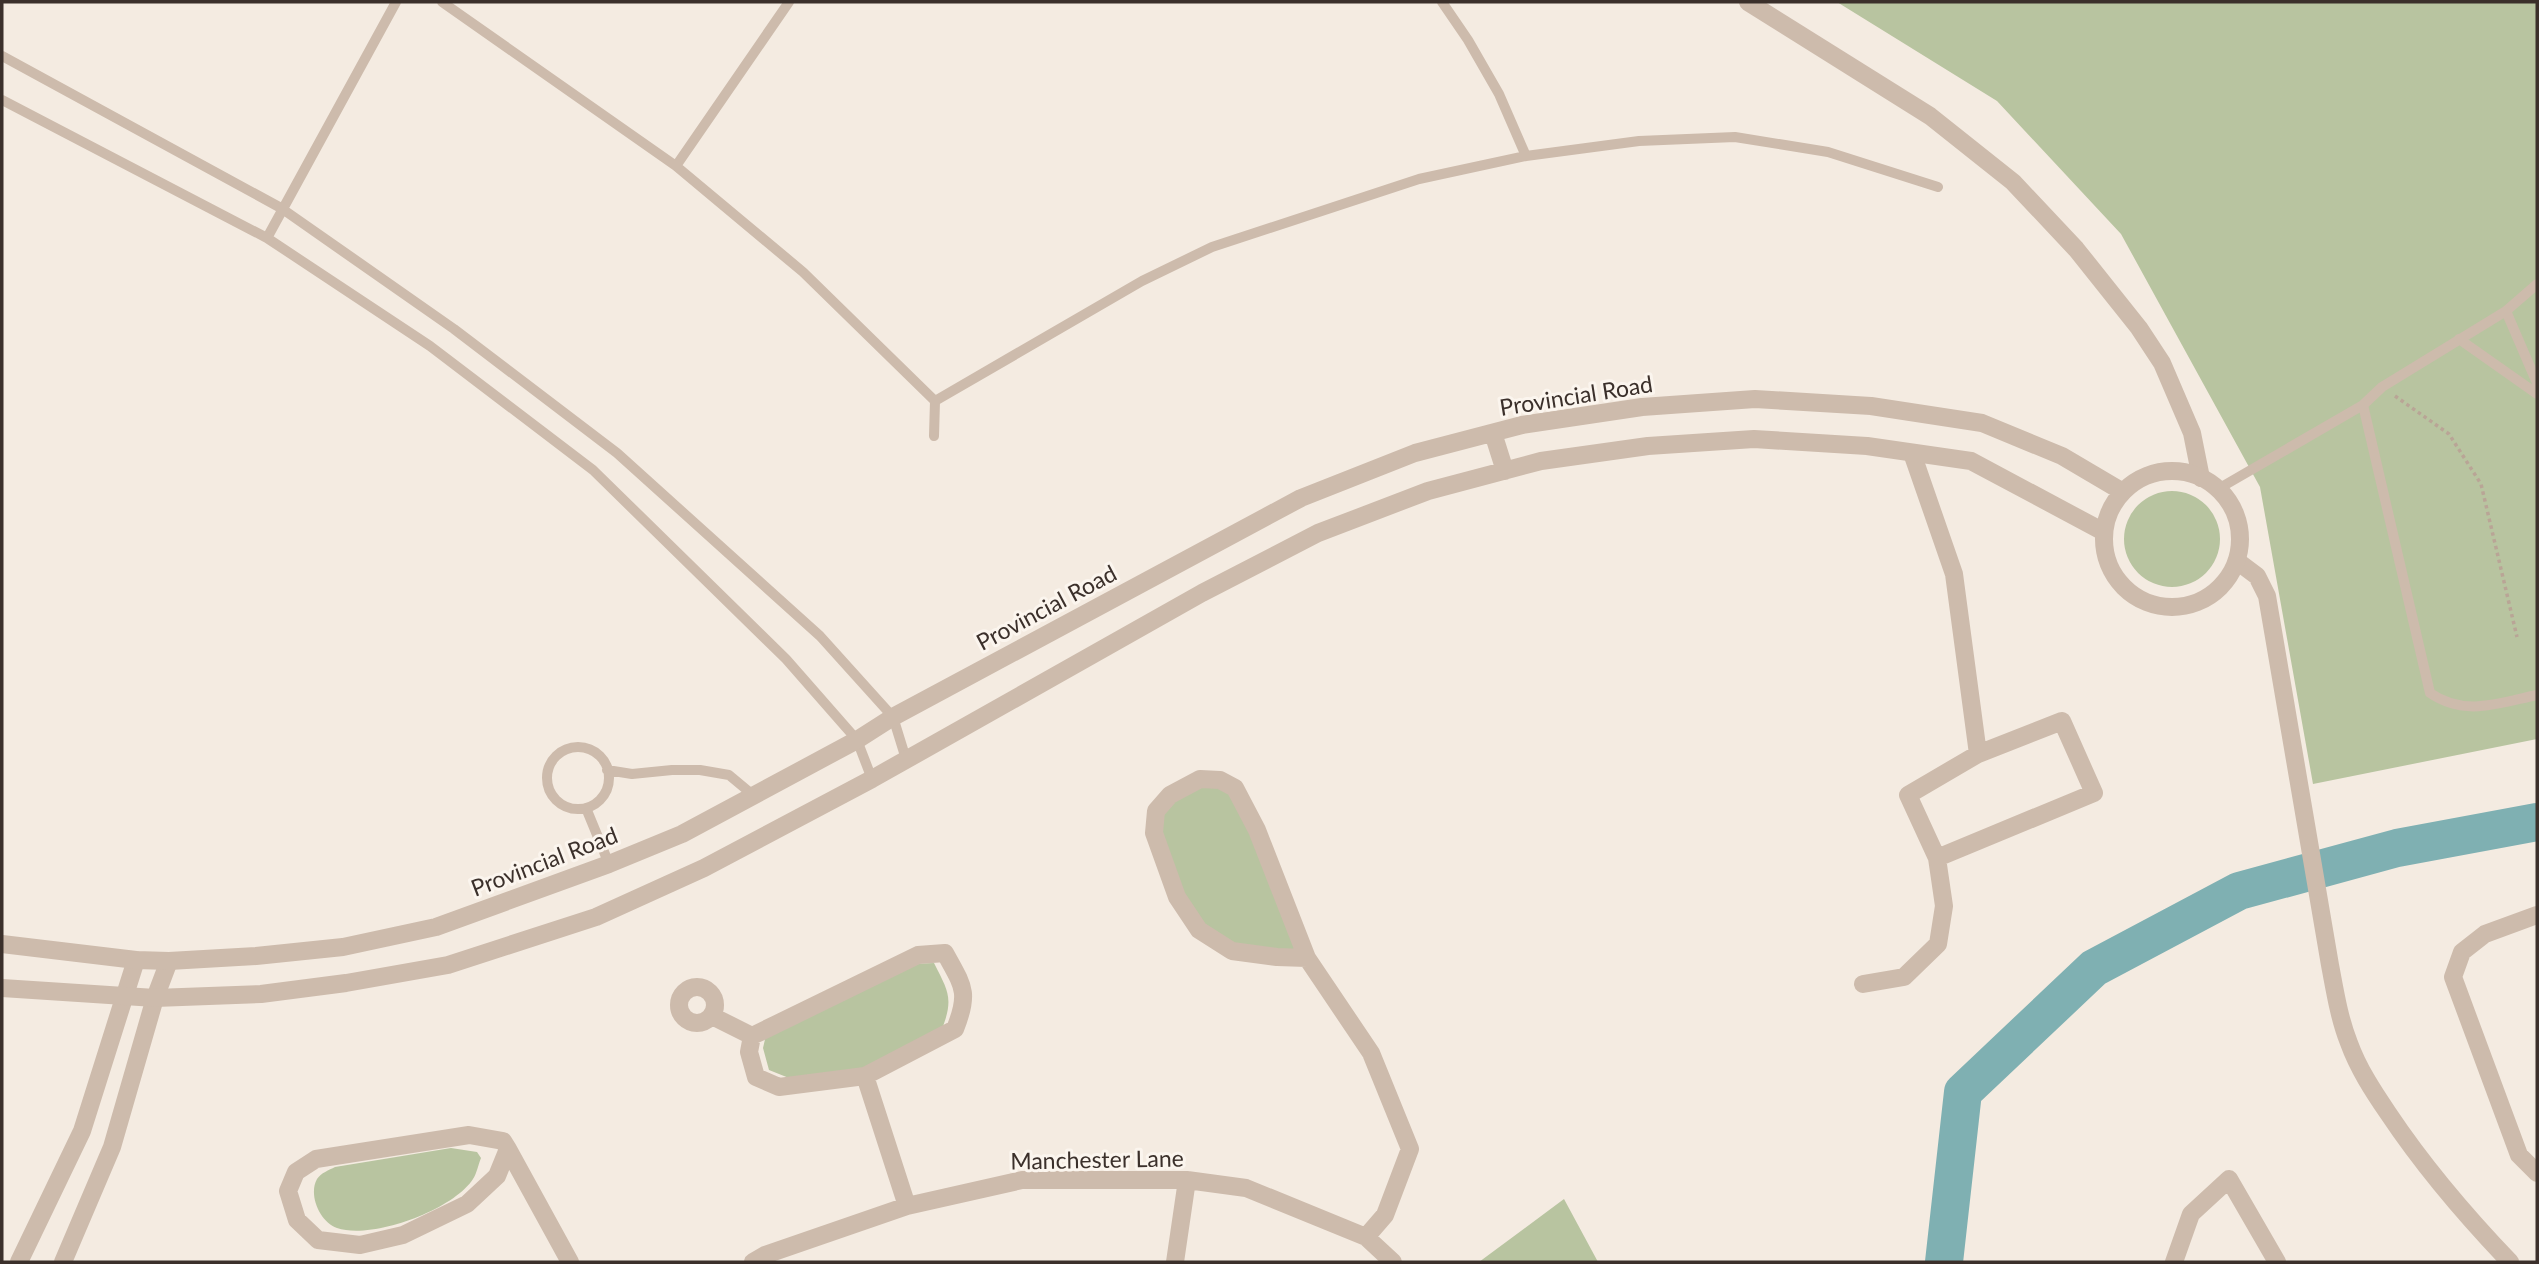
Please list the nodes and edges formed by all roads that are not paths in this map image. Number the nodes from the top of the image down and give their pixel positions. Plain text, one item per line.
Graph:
1 (396, 2) edge
2 (442, 2) edge
3 (789, 2) edge
4 (1442, 2) edge
5 (1748, 2) edge
6 (2, 56) edge
7 (2, 100) edge
8 (1526, 156) junction
9 (676, 166) junction
10 (1938, 187) dead end
11 (281, 208) junction
12 (267, 238) junction
13 (2537, 284) edge
14 (2506, 311) junction
15 (2459, 340) junction
16 (2537, 383) edge
17 (2537, 394) edge
18 (935, 401) junction
19 (2363, 405) junction
20 (1493, 433) junction
21 (934, 436) dead end
22 (1912, 453) junction
23 (1505, 471) junction
24 (2202, 478) junction
25 (2218, 489) junction
26 (2123, 492) junction
27 (2104, 531) junction
28 (2237, 561) junction
29 (2537, 695) edge
30 (893, 717) junction
31 (857, 740) junction
32 (1978, 754) junction
33 (906, 759) junction
34 (607, 770) junction
35 (872, 779) junction
36 (753, 794) junction
37 (586, 808) junction
38 (1937, 858) junction
39 (609, 864) junction
40 (2537, 915) edge
41 (2, 944) edge
42 (1307, 958) junction
43 (136, 960) junction
44 (169, 961) junction
45 (1863, 984) dead end
46 (2, 988) edge
47 (123, 997) junction
48 (155, 998) junction
49 (712, 1016) dead end
50 (752, 1036) junction
51 (865, 1076) junction
52 (508, 1149) junction
53 (2537, 1173) edge
54 (1187, 1180) junction
55 (908, 1206) junction
56 (1366, 1237) junction
57 (19, 1262) edge
58 (63, 1262) edge
59 (570, 1262) edge
60 (753, 1262) edge
61 (1175, 1262) edge
62 (1393, 1262) edge
63 (2174, 1262) edge
64 (2277, 1262) edge
65 (2510, 1262) edge

1 - 11 lane
2 - 9 lane
3 - 9 lane
4 - 8 lane
5 - 24 street
6 - 11 lane
7 - 12 lane
8 - 10 lane
8 - 18 lane
9 - 18 lane
11 - 12 lane
11 - 30 lane
12 - 31 lane
13 - 14 lane
14 - 15 lane
14 - 16 lane
15 - 17 lane
15 - 19 lane
18 - 21 lane
19 - 25 lane
19 - 29 lane
20 - 23 street
20 - 26 street, Provincial Road
20 - 30 street, Provincial Road
22 - 23 street
22 - 27 street
22 - 32 street
23 - 33 street
24 - 25 street
24 - 26 street
25 - 28 street
26 - 27 street
27 - 28 street
28 - 65 street
30 - 31 street, Provincial Road
30 - 33 lane
31 - 35 lane
31 - 36 street, Provincial Road
32 - 38 street
32 - 38 street
33 - 35 street
34 - 36 lane
34 - 37 lane
34 - 37 lane
35 - 48 street
36 - 39 street, Provincial Road
37 - 39 lane
38 - 45 street
39 - 44 street, Provincial Road
40 - 53 street
41 - 43 street, Provincial Road
42 - 42 street
42 - 56 street
43 - 44 street, Provincial Road
43 - 47 street
44 - 48 street
46 - 47 street
47 - 48 street
47 - 57 street
48 - 58 street
49 - 50 street
50 - 51 street
50 - 51 street
51 - 55 street
52 - 52 street
52 - 59 street
54 - 55 street, Manchester Lane
54 - 56 street, Manchester Lane
54 - 61 street
55 - 60 street, Manchester Lane
56 - 62 street, Manchester Lane
63 - 64 street

